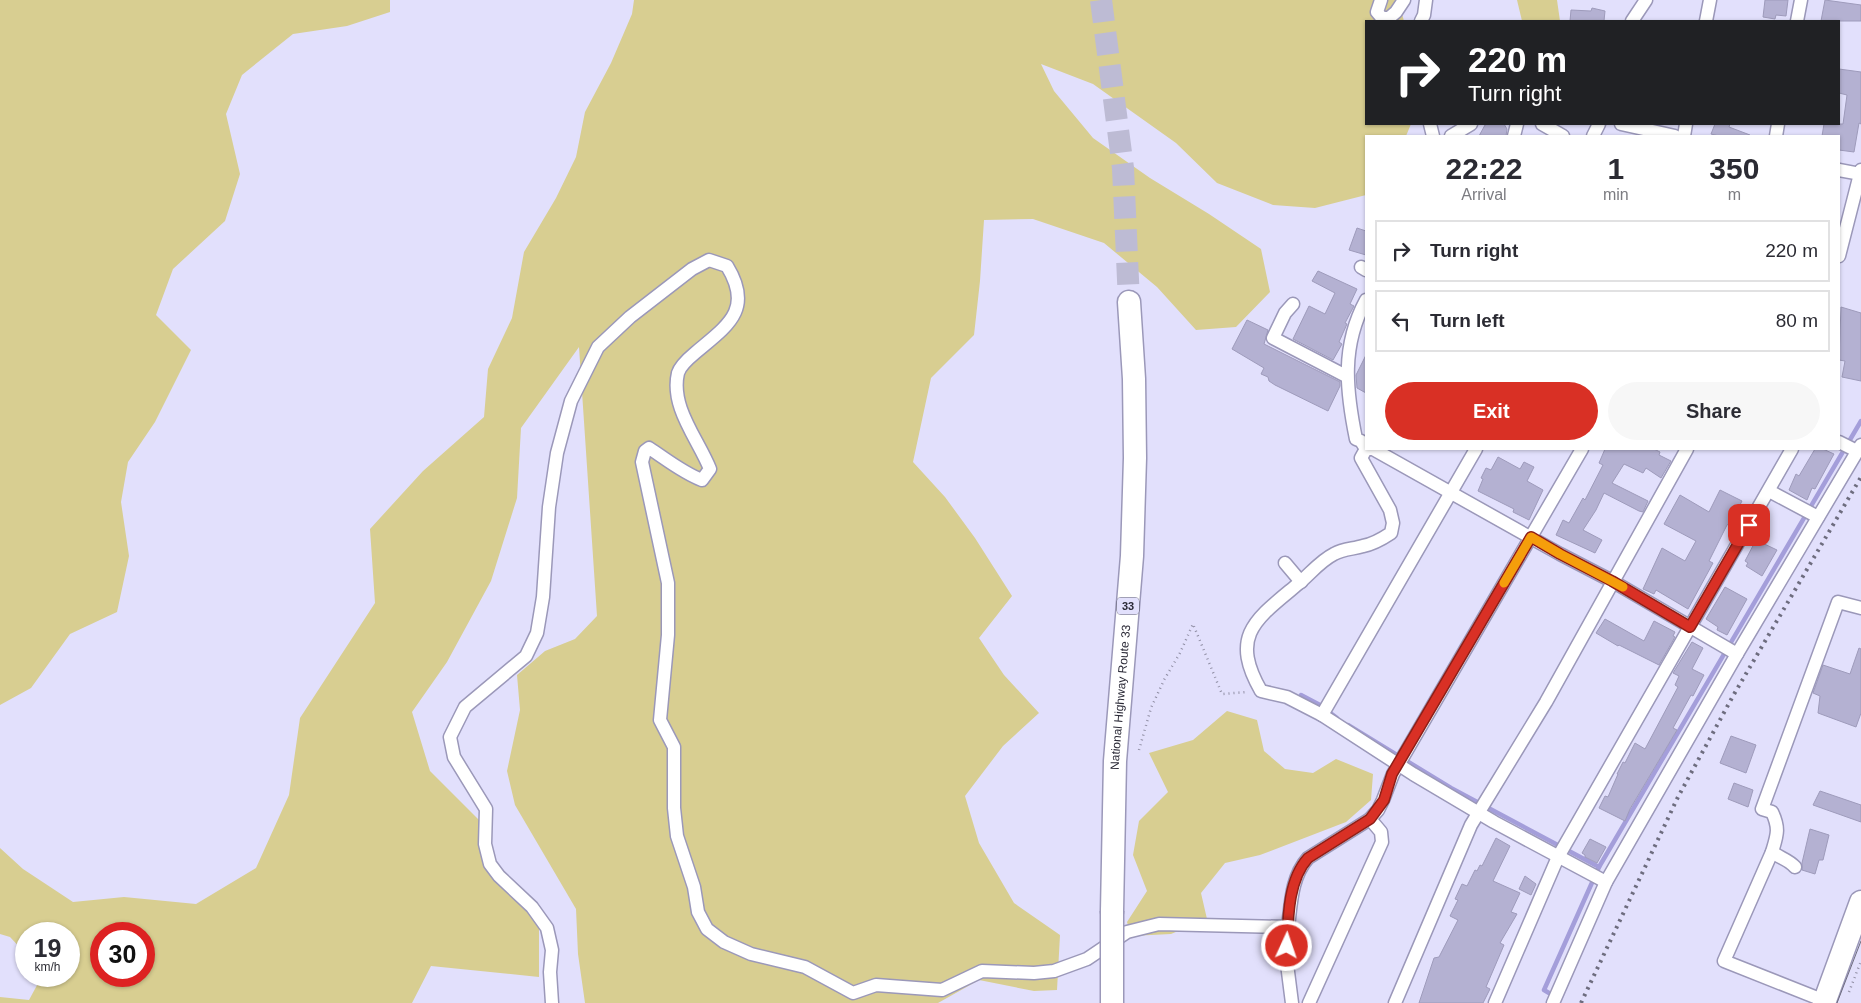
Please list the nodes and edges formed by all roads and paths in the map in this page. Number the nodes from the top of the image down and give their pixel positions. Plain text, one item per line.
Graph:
1 (1380, 0) edge
2 (1404, 0) edge
3 (1426, 0) edge
4 (1646, 0) edge
5 (1710, 0) edge
6 (1801, 0) edge
7 (1422, 20) edge
8 (1633, 20) edge
9 (1706, 20) edge
10 (1797, 20) edge
11 (1467, 125) edge
12 (1544, 125) edge
13 (1626, 125) edge
14 (1452, 135) edge
15 (1561, 135) edge
16 (1670, 135) edge
17 (1840, 170) edge
18 (1861, 173) edge
19 (1840, 252) edge
20 (1129, 302) tunnel mouth
21 (1365, 302) edge
22 (1293, 304) dead end
23 (1346, 376) junction
24 (1365, 444) edge
25 (1850, 446) edge
26 (1370, 450) edge
27 (1373, 450) edge
28 (1475, 450) edge
29 (1581, 450) edge
30 (1686, 450) edge
31 (1791, 450) edge
32 (1769, 491) junction
33 (1451, 492) junction
34 (1811, 513) junction
35 (1531, 537) junction
36 (1285, 564) dead end
37 (1612, 581) junction
38 (1301, 582) junction
39 (1861, 608) edge
40 (1690, 627) junction
41 (1730, 650) junction
42 (1261, 691) junction
43 (1322, 715) junction
44 (1139, 750) dead end
45 (1398, 765) junction
46 (1479, 813) junction
47 (1370, 819) junction
48 (1772, 852) junction
49 (1558, 856) junction
50 (1795, 866) dead end
51 (1599, 878) junction
52 (1861, 902) edge
53 (1288, 928) junction
54 (1861, 961) edge
55 (1832, 1001) edge
56 (552, 1003) edge
57 (1112, 1003) edge
58 (1292, 1003) edge
59 (1309, 1003) edge
60 (1394, 1003) edge
61 (1495, 1003) edge
62 (1553, 1003) edge

1 - 2 street
3 - 7 street
4 - 8 street
5 - 9 street
6 - 10 street
11 - 14 street
12 - 15 street
13 - 16 street
17 - 18 street
18 - 19 street
20 - 57 highway, National Highway Route 33 / 33, bridge
21 - 23 street
22 - 23 street
23 - 24 street
25 - 34 street
26 - 38 street
27 - 33 street
28 - 33 street
29 - 35 street
30 - 37 street
31 - 32 street
32 - 34 street
32 - 40 street
33 - 35 street
33 - 43 street
34 - 41 street
35 - 37 street
35 - 45 street
36 - 38 street
37 - 40 street
37 - 46 street
38 - 42 street
39 - 48 street
40 - 41 street
40 - 49 street
41 - 51 street
42 - 43 street
42 - 44 path
43 - 45 street
45 - 46 street
45 - 47 street
46 - 49 street
46 - 60 street
47 - 53 street
47 - 59 street
48 - 50 street
48 - 55 street
49 - 51 street
49 - 61 street
51 - 62 street
52 - 55 highway
53 - 56 street
53 - 58 street
54 - 55 path

